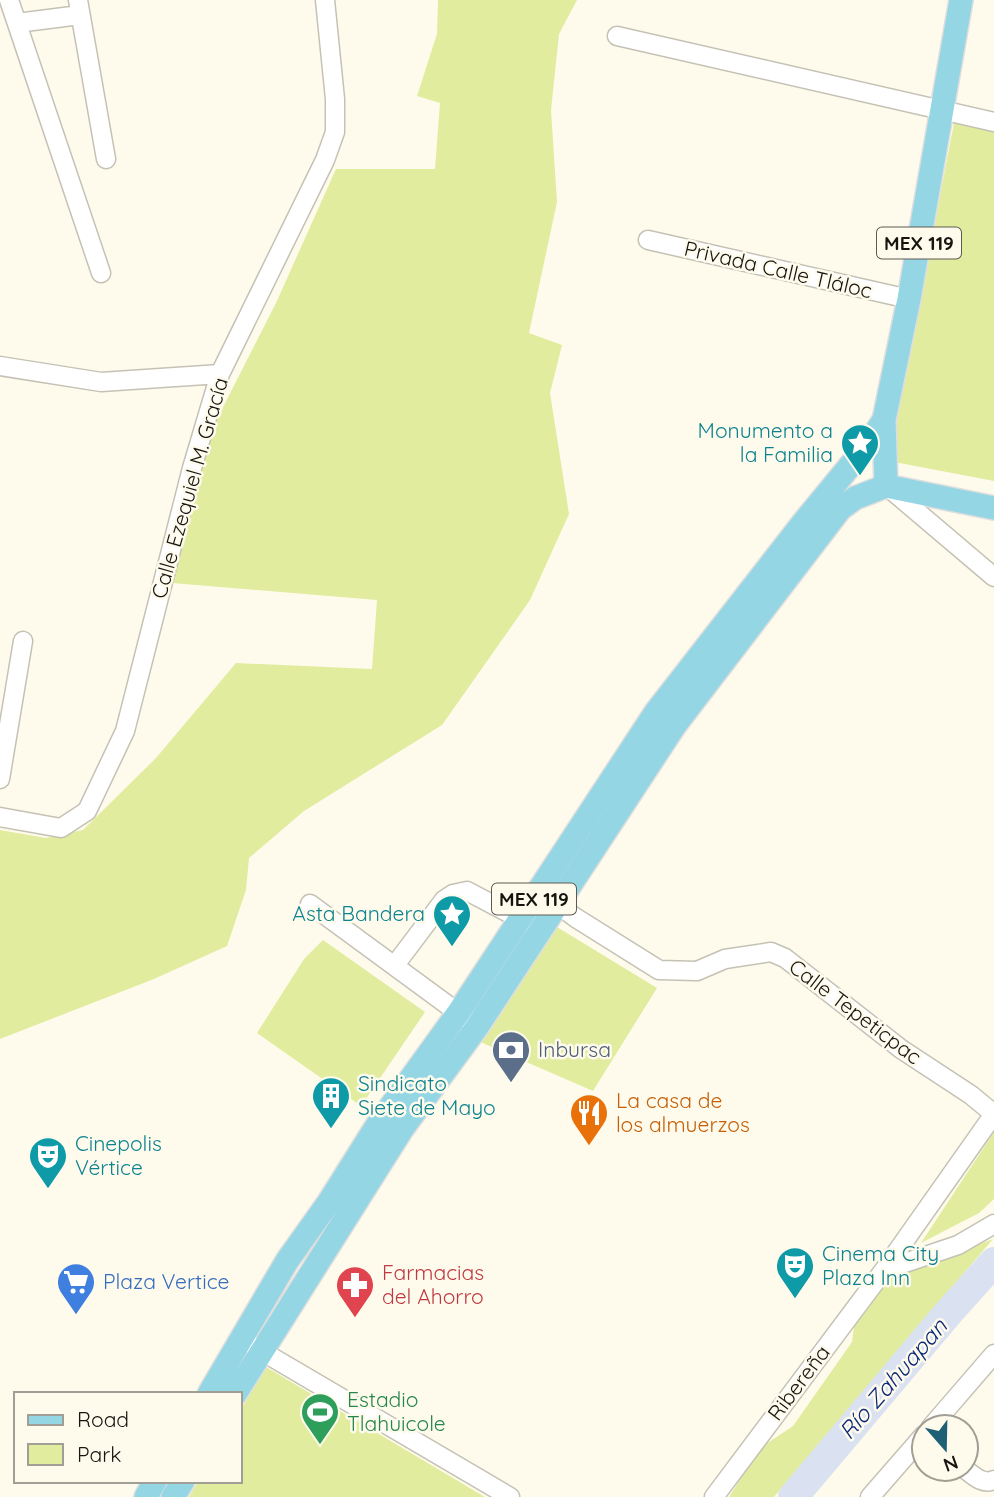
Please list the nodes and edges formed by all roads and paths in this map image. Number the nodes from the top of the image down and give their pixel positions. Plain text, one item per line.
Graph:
1 (9, 0) edge
2 (325, 0) edge
3 (961, 0) edge
4 (79, 8) edge
5 (18, 23) junction
6 (617, 36) dead end
7 (941, 112) junction
8 (994, 122) edge
9 (106, 159) dead end
10 (648, 240) dead end
11 (101, 273) dead end
12 (909, 299) junction
13 (0, 366) edge
14 (220, 374) junction
15 (884, 420) junction
16 (887, 486) junction
17 (994, 508) edge
18 (994, 577) edge
19 (23, 641) dead end
20 (666, 719) junction
21 (0, 779) edge
22 (0, 817) edge
23 (310, 904) dead end
24 (557, 904) junction
25 (531, 924) junction
26 (395, 965) junction
27 (468, 1019) junction
28 (994, 1114) edge
29 (994, 1224) edge
30 (884, 1270) junction
31 (251, 1345) junction
32 (994, 1354) edge
33 (211, 1392) edge
34 (236, 1392) edge
35 (943, 1413) edge
36 (910, 1452) edge
37 (510, 1497) edge
38 (714, 1497) edge
39 (870, 1497) edge

1 - 5 street
2 - 14 street, Calle Ezequiel M. Gracía
3 - 7 main road, MEX 119
4 - 5 street
4 - 9 street
5 - 11 street
6 - 7 street
7 - 8 street
7 - 12 main road, MEX 119
10 - 12 street, Privada Calle Tláloc
12 - 15 main road, MEX 119
13 - 14 street
14 - 22 street, Calle Ezequiel M. Gracía
15 - 16 main road, MEX 119
15 - 20 main road, MEX 119
16 - 17 main road
16 - 18 street
16 - 20 main road, MEX 119
19 - 21 street
20 - 24 main road, MEX 119
20 - 25 main road, MEX 119
23 - 26 street
24 - 25 main road, MEX 119
24 - 28 street, Calle Tepeticpac
25 - 26 street
25 - 27 main road, MEX 119
26 - 27 street
27 - 31 main road, MEX 119
28 - 30 street, Ribereña
29 - 30 street
30 - 38 street, Ribereña
31 - 33 main road, MEX 119
31 - 34 main road, MEX 119
31 - 37 street
32 - 35 street
36 - 39 street

